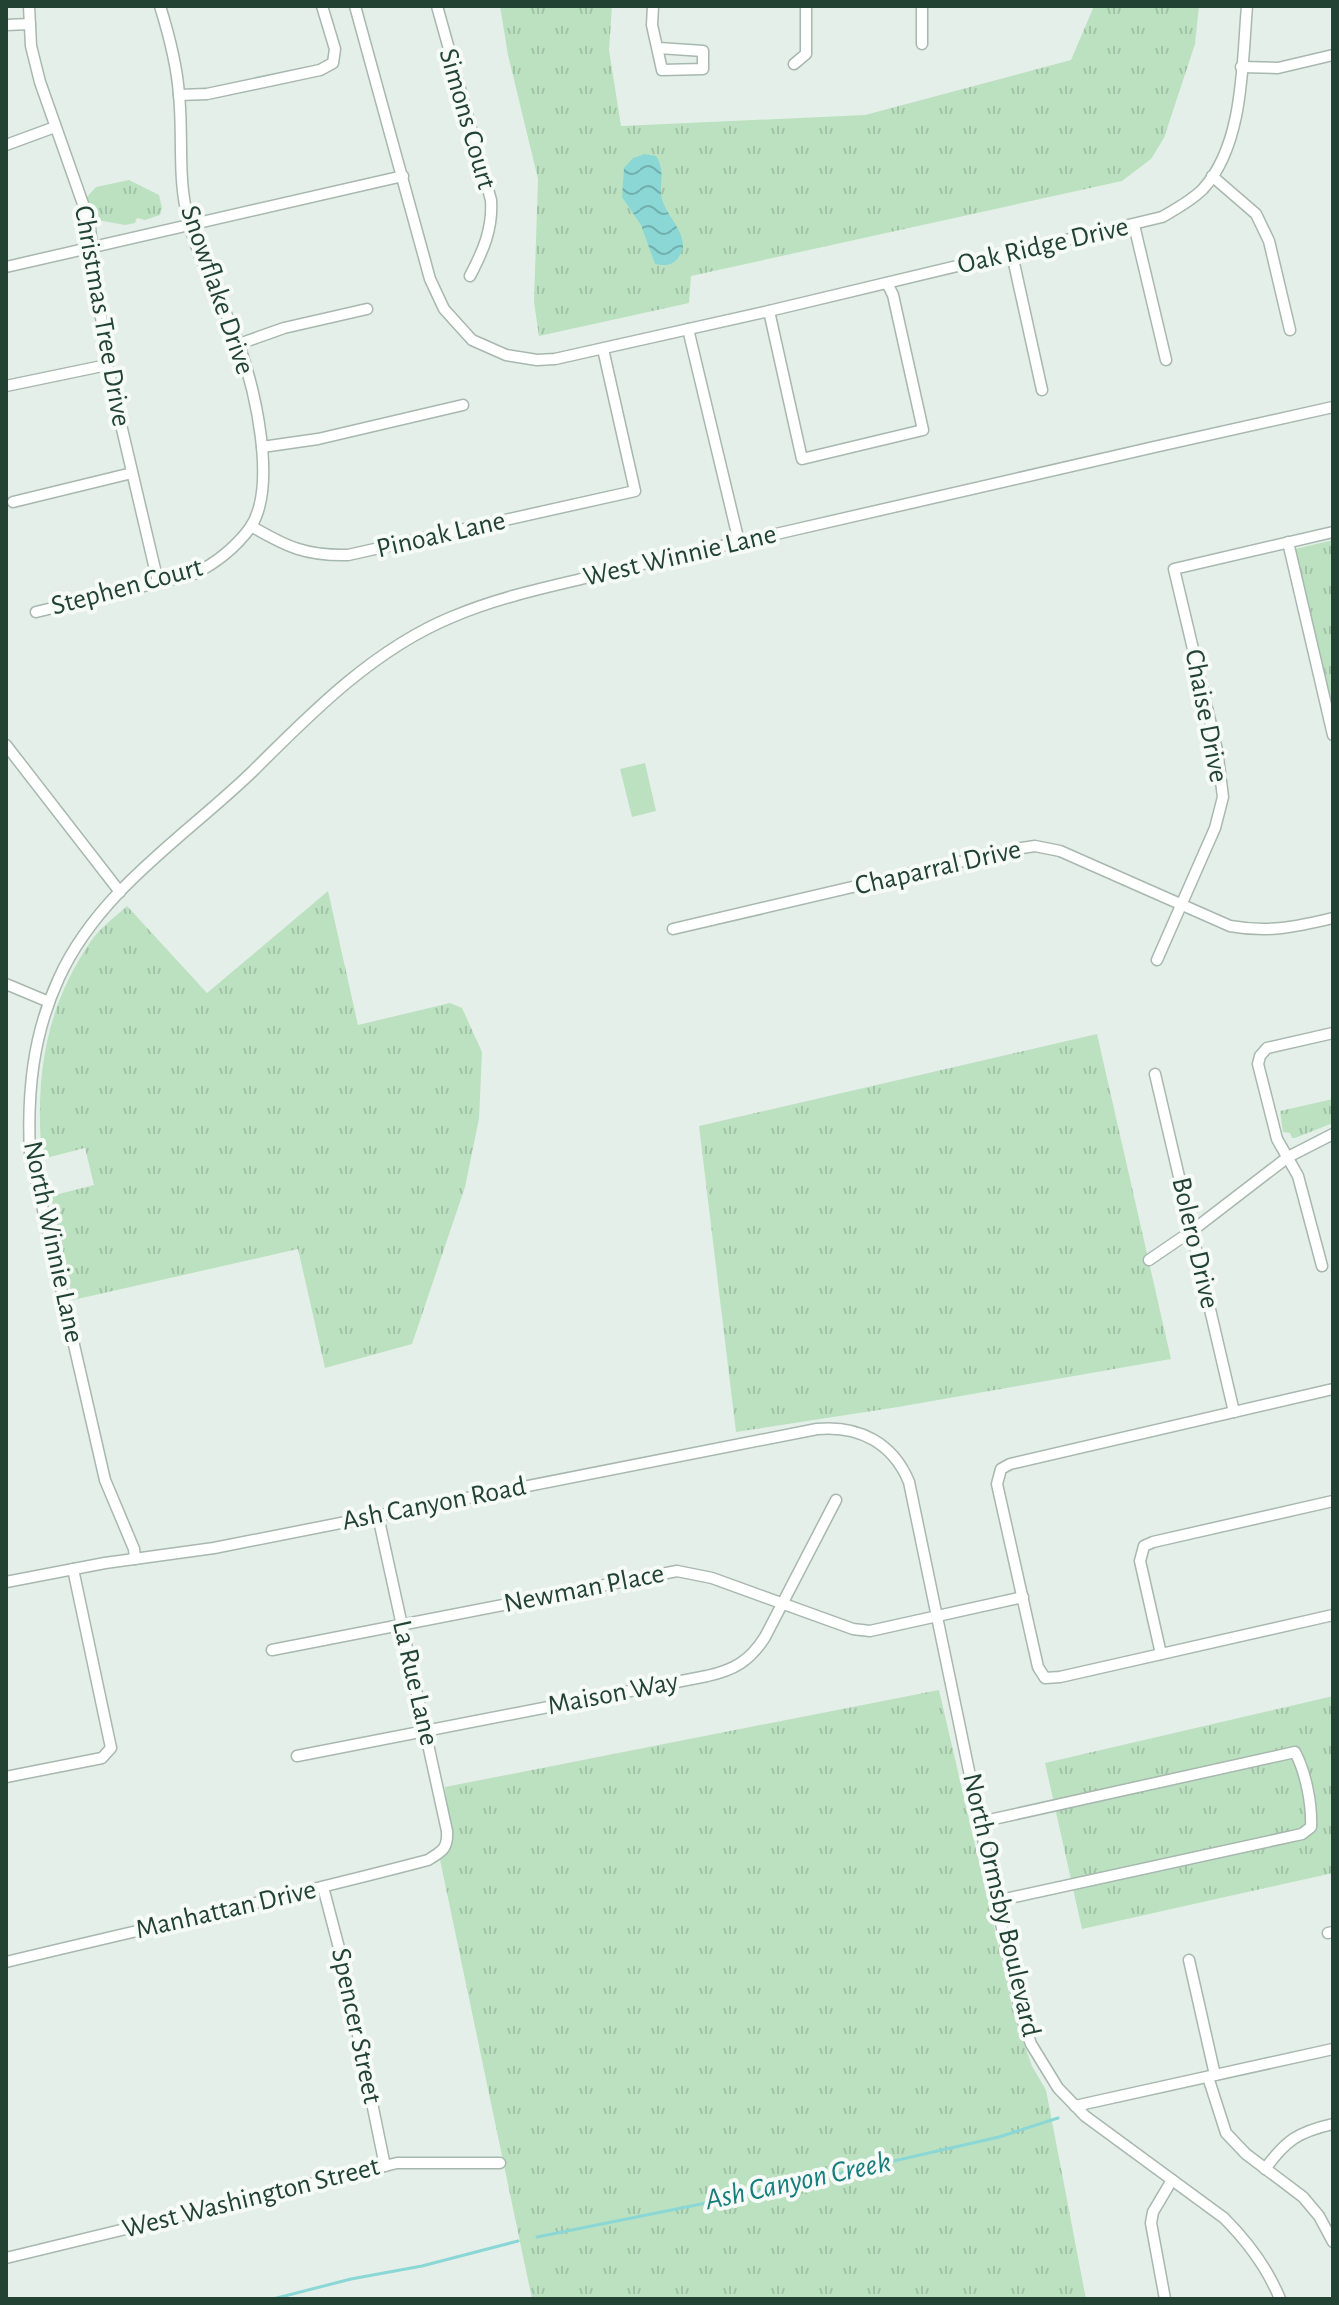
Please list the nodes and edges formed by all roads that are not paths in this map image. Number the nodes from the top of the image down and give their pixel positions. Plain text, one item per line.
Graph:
1 (29, 6) edge
2 (160, 6) edge
3 (322, 6) edge
4 (355, 6) edge
5 (437, 6) edge
6 (653, 6) edge
7 (806, 6) edge
8 (922, 6) edge
9 (1247, 6) edge
10 (30, 24) junction
11 (6, 25) edge
12 (922, 44) dead end
13 (659, 48) junction
14 (1333, 55) edge
15 (794, 64) dead end
16 (1241, 67) junction
17 (179, 95) junction
18 (55, 127) junction
19 (6, 145) edge
20 (403, 176) junction
21 (1212, 176) junction
22 (1134, 225) junction
23 (190, 226) junction
24 (94, 248) junction
25 (1012, 254) junction
26 (6, 267) edge
27 (470, 276) dead end
28 (887, 283) junction
29 (367, 309) dead end
30 (769, 311) junction
31 (688, 329) junction
32 (1290, 330) dead end
33 (239, 344) junction
34 (603, 349) junction
35 (1166, 360) dead end
36 (107, 365) junction
37 (6, 386) edge
38 (1042, 390) dead end
39 (463, 405) dead end
40 (1333, 407) edge
41 (262, 447) junction
42 (132, 473) junction
43 (13, 502) dead end
44 (251, 526) junction
45 (1333, 532) edge
46 (739, 542) junction
47 (1288, 542) junction
48 (158, 582) junction
49 (36, 612) dead end
50 (1333, 735) edge
51 (6, 745) edge
52 (120, 892) junction
53 (1181, 904) junction
54 (1333, 918) edge
55 (673, 929) dead end
56 (1157, 960) dead end
57 (6, 984) edge
58 (49, 1002) junction
59 (1333, 1033) edge
60 (1155, 1074) dead end
61 (1333, 1134) edge
62 (1288, 1157) junction
63 (1193, 1230) junction
64 (1149, 1260) dead end
65 (1322, 1266) dead end
66 (1333, 1389) edge
67 (1234, 1412) junction
68 (861, 1433) joint
69 (836, 1500) dead end
70 (1333, 1501) edge
71 (378, 1516) junction
72 (135, 1559) junction
73 (73, 1569) junction
74 (6, 1582) edge
75 (1023, 1597) junction
76 (782, 1604) junction
77 (1333, 1615) edge
78 (937, 1617) junction
79 (402, 1624) junction
80 (272, 1650) dead end
81 (1161, 1654) junction
82 (426, 1731) junction
83 (297, 1756) dead end
84 (6, 1777) edge
85 (980, 1822) junction
86 (444, 1851) joint
87 (323, 1887) junction
88 (996, 1901) junction
89 (1189, 1960) dead end
90 (6, 1962) edge
91 (1333, 2049) edge
92 (1211, 2076) junction
93 (1075, 2106) junction
94 (1333, 2124) edge
95 (500, 2163) dead end
96 (385, 2166) junction
97 (1265, 2169) junction
98 (1172, 2180) junction
99 (1333, 2242) edge
100 (6, 2258) edge
101 (1165, 2299) edge
102 (1280, 2299) edge

1 - 10 street, Christmas Tree Drive
2 - 17 street, Snowflake Drive
3 - 17 street
4 - 20 street
5 - 27 street, Simons Court
6 - 13 street
7 - 15 street
8 - 12 street
9 - 16 street, Oak Ridge Drive
10 - 11 street
10 - 18 street, Christmas Tree Drive
13 - 13 street
14 - 16 street
16 - 21 street, Oak Ridge Drive
17 - 23 street, Snowflake Drive
18 - 19 street
18 - 24 street, Christmas Tree Drive
20 - 23 street
20 - 34 street
21 - 22 street, Oak Ridge Drive
21 - 32 street
22 - 25 street, Oak Ridge Drive
22 - 35 street
23 - 24 street
23 - 33 street, Snowflake Drive
24 - 26 street
24 - 36 street, Christmas Tree Drive
25 - 28 street, Oak Ridge Drive
25 - 38 street
28 - 30 street, Oak Ridge Drive
28 - 30 street
29 - 33 street
30 - 31 street, Oak Ridge Drive
31 - 34 street
31 - 46 street
33 - 41 street, Snowflake Drive
34 - 44 street, Pinoak Lane
36 - 37 street
36 - 42 street, Christmas Tree Drive
39 - 41 street
40 - 46 street, West Winnie Lane
41 - 44 street, Snowflake Drive
42 - 43 street
42 - 48 street, Christmas Tree Drive
44 - 48 street, Stephen Court
45 - 47 street
46 - 52 street, West Winnie Lane
47 - 50 street
47 - 53 street, Chaise Drive
48 - 49 street, Stephen Court
51 - 52 street
52 - 58 street, North Winnie Lane
53 - 54 street, Chaparral Drive
53 - 55 street, Chaparral Drive
53 - 56 street, Chaise Drive
57 - 58 street
58 - 72 street, North Winnie Lane
59 - 62 street
60 - 63 street, Bolero Drive
61 - 62 street
62 - 63 street
62 - 65 street
63 - 64 street
63 - 67 street, Bolero Drive
66 - 67 street
67 - 75 street
68 - 71 street, Ash Canyon Road
68 - 78 street, North Ormsby Boulevard
69 - 76 street, Maison Way
70 - 81 street
71 - 72 street, Ash Canyon Road
71 - 79 street, La Rue Lane
72 - 73 street, Ash Canyon Road
73 - 74 street, Ash Canyon Road
73 - 84 street
75 - 78 street, Newman Place
75 - 81 street
76 - 78 street, Newman Place
76 - 79 street, Newman Place
76 - 82 street, Maison Way
77 - 81 street
78 - 85 street, North Ormsby Boulevard
79 - 80 street, Newman Place
79 - 82 street, La Rue Lane
82 - 83 street, Maison Way
82 - 86 street, La Rue Lane
85 - 88 street, North Ormsby Boulevard
85 - 88 street
86 - 87 street, Manhattan Drive
87 - 90 street, Manhattan Drive
87 - 96 street, Spencer Street
88 - 93 street, North Ormsby Boulevard
89 - 92 street
91 - 92 street
92 - 93 street
92 - 97 street
93 - 98 street, North Ormsby Boulevard
94 - 97 street
95 - 96 street, West Washington Street
96 - 100 street, West Washington Street
97 - 99 street
98 - 101 street
98 - 102 street, North Ormsby Boulevard

